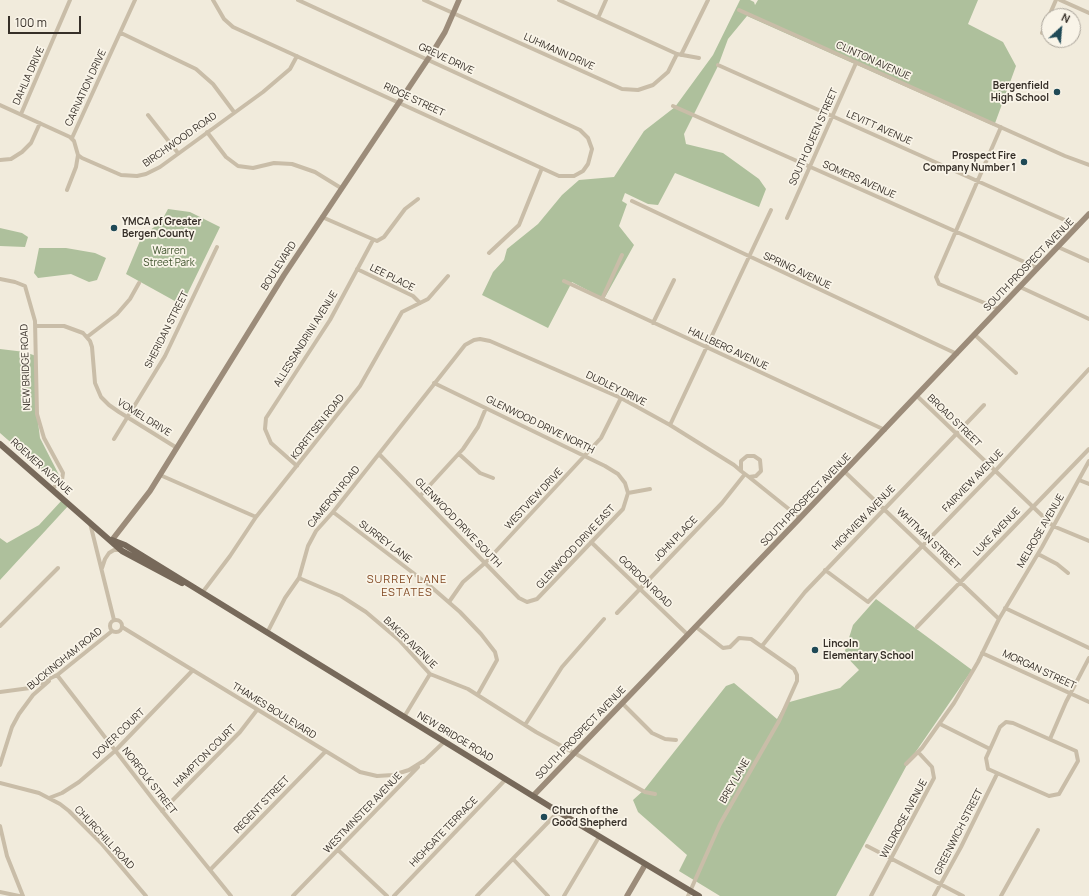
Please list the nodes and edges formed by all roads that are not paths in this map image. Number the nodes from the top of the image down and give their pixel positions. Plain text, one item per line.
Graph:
1 (70, 0) edge
2 (136, 0) edge
3 (213, 0) edge
4 (298, 0) edge
5 (424, 0) edge
6 (460, 0) edge
7 (559, 0) edge
8 (606, 0) edge
9 (708, 0) edge
10 (1060, 0) edge
11 (739, 10) dead end
12 (454, 13) junction
13 (1089, 13) edge
14 (598, 18) junction
15 (120, 33) junction
16 (679, 54) junction
17 (297, 56) junction
18 (700, 58) dead end
19 (428, 60) junction
20 (856, 63) junction
21 (718, 66) dead end
22 (399, 102) junction
23 (0, 105) edge
24 (673, 106) dead end
25 (234, 112) junction
26 (21, 114) junction
27 (148, 115) dead end
28 (832, 116) junction
29 (40, 123) junction
30 (1001, 127) junction
31 (207, 132) junction
32 (586, 135) joint
33 (72, 138) junction
34 (178, 153) junction
35 (78, 155) junction
36 (0, 160) edge
37 (1089, 165) edge
38 (810, 167) junction
39 (542, 168) junction
40 (977, 181) junction
41 (341, 188) junction
42 (67, 190) dead end
43 (418, 199) dead end
44 (632, 202) dead end
45 (771, 210) dead end
46 (1089, 214) edge
47 (322, 217) junction
48 (787, 218) dead end
49 (1078, 226) junction
50 (955, 231) junction
51 (373, 240) junction
52 (1058, 246) junction
53 (217, 247) dead end
54 (489, 252) dead end
55 (622, 255) dead end
56 (749, 258) junction
57 (1089, 261) edge
58 (1038, 268) junction
59 (356, 269) junction
60 (448, 276) dead end
61 (0, 279) edge
62 (674, 280) dead end
63 (564, 281) dead end
64 (139, 283) dead end
65 (1020, 287) junction
66 (602, 299) junction
67 (420, 303) junction
68 (999, 309) junction
69 (1089, 319) edge
70 (653, 323) junction
71 (36, 326) junction
72 (975, 335) junction
73 (87, 337) junction
74 (475, 339) joint
75 (707, 348) junction
76 (957, 354) junction
77 (1089, 369) edge
78 (1016, 373) dead end
79 (434, 383) junction
80 (917, 396) junction
81 (620, 398) junction
82 (984, 405) dead end
83 (486, 408) junction
84 (127, 418) junction
85 (670, 425) junction
86 (885, 430) junction
87 (956, 434) junction
88 (114, 439) dead end
89 (0, 444) edge
90 (177, 448) junction
91 (1089, 449) edge
92 (379, 454) junction
93 (459, 454) junction
94 (586, 455) junction
95 (1089, 461) edge
96 (297, 466) junction
97 (995, 471) junction
98 (845, 472) junction
99 (743, 473) junction
100 (160, 475) junction
101 (749, 477) junction
102 (493, 478) dead end
103 (1079, 480) junction
104 (1089, 484) edge
105 (52, 489) junction
106 (650, 490) dead end
107 (628, 493) junction
108 (420, 496) junction
109 (1032, 506) junction
110 (884, 509) junction
111 (333, 512) junction
112 (256, 517) junction
113 (800, 518) junction
114 (90, 523) junction
115 (1053, 526) junction
116 (112, 540) junction
117 (1089, 541) edge
118 (591, 542) junction
119 (922, 545) junction
120 (122, 550) junction
121 (1038, 554) junction
122 (485, 563) junction
123 (58, 568) dead end
124 (102, 570) junction
125 (825, 570) junction
126 (1068, 573) dead end
127 (299, 578) junction
128 (960, 582) junction
129 (640, 588) junction
130 (202, 593) junction
131 (449, 602) junction
132 (526, 602) joint
133 (1005, 608) junction
134 (617, 613) dead end
135 (604, 619) dead end
136 (999, 619) junction
137 (114, 620) junction
138 (0, 626) edge
139 (122, 627) junction
140 (696, 627) junction
141 (917, 627) dead end
142 (112, 631) junction
143 (267, 633) junction
144 (688, 634) junction
145 (762, 646) junction
146 (1089, 648) edge
147 (982, 653) junction
148 (1089, 658) edge
149 (193, 670) junction
150 (430, 674) junction
151 (57, 675) junction
152 (0, 692) edge
153 (478, 694) junction
154 (1071, 694) junction
155 (1089, 702) edge
156 (622, 703) junction
157 (257, 710) junction
158 (404, 717) junction
159 (940, 724) junction
160 (525, 725) junction
161 (1050, 739) junction
162 (676, 740) dead end
163 (444, 742) junction
164 (990, 749) junction
165 (115, 751) junction
166 (325, 752) junction
167 (918, 752) junction
168 (574, 753) junction
169 (425, 760) junction
170 (906, 764) dead end
171 (0, 765) edge
172 (997, 774) junction
173 (506, 779) junction
174 (0, 783) edge
175 (655, 794) dead end
176 (533, 796) junction
177 (49, 798) junction
178 (162, 811) junction
179 (558, 812) junction
180 (0, 826) edge
181 (1038, 830) dead end
182 (599, 837) junction
183 (867, 846) dead end
184 (338, 850) junction
185 (513, 859) junction
186 (892, 859) junction
187 (645, 865) junction
188 (210, 870) junction
189 (940, 884) junction
190 (0, 892) edge
191 (689, 893) edge
192 (19, 896) edge
193 (22, 896) edge
194 (146, 896) edge
195 (231, 896) edge
196 (294, 896) edge
197 (387, 896) edge
198 (394, 896) edge
199 (477, 896) edge
200 (548, 896) edge
201 (564, 896) edge
202 (627, 896) edge
203 (699, 896) edge
204 (871, 896) edge
205 (934, 896) edge
206 (963, 896) edge
207 (1001, 896) edge

1 - 26 street, DAHLIA DRIVE
2 - 15 street, CARNATION DRIVE
3 - 17 street, RIDGE STREET
4 - 19 street, GREVE DRIVE
5 - 12 street, LUHMANN DRIVE
6 - 12 street, BOULEVARD
7 - 14 street
8 - 14 street
9 - 16 street, LUHMANN DRIVE
10 - 13 street
11 - 20 street, CLINTON AVENUE
12 - 16 street, LUHMANN DRIVE
12 - 19 street, BOULEVARD
14 - 16 street
15 - 25 street
15 - 33 street, CARNATION DRIVE
16 - 18 street
17 - 22 street, RIDGE STREET
17 - 25 street, BIRCHWOOD ROAD
19 - 22 street, BOULEVARD
19 - 32 street, GREVE DRIVE
20 - 28 street, SOUTH QUEEN STREET
20 - 30 street, CLINTON AVENUE
21 - 28 street, LEVITT AVENUE
22 - 39 street, RIDGE STREET
22 - 41 street, BOULEVARD
23 - 26 street
24 - 38 street, SOMERS AVENUE
25 - 31 street, BIRCHWOOD ROAD
26 - 29 street
27 - 34 street
28 - 38 street, SOUTH QUEEN STREET
28 - 40 street, LEVITT AVENUE
29 - 33 street
29 - 36 street
30 - 37 street, CLINTON AVENUE
30 - 40 street
31 - 34 street, BIRCHWOOD ROAD
31 - 41 street
32 - 39 street, RIDGE STREET
33 - 35 street
34 - 35 street, BIRCHWOOD ROAD
35 - 42 street
38 - 48 street, SOUTH QUEEN STREET
38 - 50 street, SOMERS AVENUE
39 - 54 street
40 - 49 street, LEVITT AVENUE
40 - 50 street
41 - 47 street, BOULEVARD
43 - 51 street, ALLESSANDRINI AVENUE
44 - 56 street, SPRING AVENUE
45 - 56 street
46 - 49 street, SOUTH PROSPECT AVENUE
47 - 51 street
47 - 90 street, BOULEVARD
49 - 52 street, SOUTH PROSPECT AVENUE
50 - 58 street, SOMERS AVENUE
50 - 68 street
51 - 59 street, ALLESSANDRINI AVENUE
52 - 57 street
52 - 58 street, SOUTH PROSPECT AVENUE
53 - 84 street, SHERIDAN STREET
55 - 66 street
56 - 75 street
56 - 76 street, SPRING AVENUE
58 - 65 street, SOUTH PROSPECT AVENUE
59 - 67 street, LEE PLACE
59 - 96 street, ALLESSANDRINI AVENUE
60 - 67 street, KORFITSEN ROAD
61 - 71 street, NEW BRIDGE ROAD
62 - 70 street
63 - 66 street, HALLBERG AVENUE
64 - 73 street
65 - 68 street, SOUTH PROSPECT AVENUE
65 - 69 street
66 - 70 street, HALLBERG AVENUE
67 - 96 street, KORFITSEN ROAD
68 - 72 street, SOUTH PROSPECT AVENUE
70 - 75 street, HALLBERG AVENUE
71 - 73 street
71 - 105 street, NEW BRIDGE ROAD
72 - 76 street, SOUTH PROSPECT AVENUE
72 - 78 street
73 - 84 street, VOMEL DRIVE
74 - 79 street, CAMERON ROAD
74 - 81 street, DUDLEY DRIVE
75 - 85 street
75 - 86 street, HALLBERG AVENUE
76 - 80 street, SOUTH PROSPECT AVENUE
77 - 97 street, FAIRVIEW AVENUE
79 - 83 street, GLENWOOD DRIVE NORTH
79 - 92 street, CAMERON ROAD
80 - 86 street, SOUTH PROSPECT AVENUE
80 - 87 street, BROAD STREET
81 - 85 street, DUDLEY DRIVE
81 - 94 street, WESTVIEW DRIVE
82 - 87 street, HIGHVIEW AVENUE
83 - 93 street
83 - 94 street, GLENWOOD DRIVE NORTH
84 - 88 street, SHERIDAN STREET
84 - 90 street, VOMEL DRIVE
85 - 99 street, DUDLEY DRIVE
86 - 98 street, SOUTH PROSPECT AVENUE
87 - 97 street, BROAD STREET
87 - 110 street, HIGHVIEW AVENUE
89 - 105 main road, ROEMER AVENUE
90 - 100 street, BOULEVARD
91 - 109 street, LUKE AVENUE
92 - 108 street, GLENWOOD DRIVE SOUTH
92 - 111 street, CAMERON ROAD
93 - 102 street
93 - 108 street
94 - 107 street, GLENWOOD DRIVE NORTH
94 - 122 street, WESTVIEW DRIVE
95 - 103 street, MELROSE AVENUE
96 - 112 street, KORFITSEN ROAD
97 - 109 street, BROAD STREET
97 - 119 street, FAIRVIEW AVENUE
98 - 110 street, WHITMAN STREET
98 - 113 street, SOUTH PROSPECT AVENUE
99 - 101 street, DUDLEY DRIVE
99 - 101 street
99 - 129 street, JOHN PLACE
100 - 112 street
100 - 116 street, BOULEVARD
101 - 113 street, DUDLEY DRIVE
103 - 104 street
103 - 115 street, MELROSE AVENUE
105 - 114 main road, ROEMER AVENUE
106 - 107 street
107 - 118 street, GLENWOOD DRIVE EAST
108 - 122 street, GLENWOOD DRIVE SOUTH
109 - 115 street, BROAD STREET
109 - 128 street, LUKE AVENUE
110 - 119 street, WHITMAN STREET
110 - 125 street, HIGHVIEW AVENUE
111 - 127 street, CAMERON ROAD
111 - 131 street, SURREY LANE
112 - 130 street, KORFITSEN ROAD
113 - 140 street, SOUTH PROSPECT AVENUE
114 - 116 main road, NEW BRIDGE ROAD
114 - 124 street
115 - 117 street
115 - 121 street, MELROSE AVENUE
116 - 120 main road, NEW BRIDGE ROAD
116 - 130 main road, NEW BRIDGE ROAD
118 - 129 street, GORDON ROAD
118 - 132 street, GLENWOOD DRIVE EAST
119 - 125 street, FAIRVIEW AVENUE
119 - 128 street, WHITMAN STREET
120 - 124 street
120 - 130 main road, NEW BRIDGE ROAD
121 - 126 street
121 - 133 street, MELROSE AVENUE
122 - 131 street, WESTVIEW DRIVE
122 - 132 street, GLENWOOD DRIVE SOUTH
123 - 138 street
124 - 137 street
125 - 145 street, HIGHVIEW AVENUE
127 - 143 street, CAMERON ROAD
127 - 150 street, BAKER AVENUE
128 - 136 street, WHITMAN STREET
128 - 141 street, LUKE AVENUE
129 - 134 street, JOHN PLACE
129 - 144 street, GORDON ROAD
130 - 143 main road, NEW BRIDGE ROAD
131 - 153 street, SURREY LANE
133 - 136 street, MELROSE AVENUE
133 - 146 street
135 - 160 street
136 - 147 street
137 - 139 street
137 - 142 street
139 - 142 street
139 - 149 street, THAMES BOULEVARD
140 - 144 street, SOUTH PROSPECT AVENUE
140 - 145 street
142 - 151 street, BUCKINGHAM ROAD
143 - 158 main road, NEW BRIDGE ROAD
144 - 156 street, SOUTH PROSPECT AVENUE
145 - 191 street, BREY LANE
147 - 154 street, MORGAN STREET
147 - 159 street
148 - 154 street
149 - 157 street, THAMES BOULEVARD
149 - 165 street, DOVER COURT
150 - 153 street, BAKER AVENUE
150 - 158 street
151 - 152 street
151 - 165 street, NORFOLK STREET
151 - 171 street, BUCKINGHAM ROAD
153 - 160 street, BAKER AVENUE
154 - 155 street, MORGAN STREET
154 - 161 street
156 - 162 street
156 - 168 street, SOUTH PROSPECT AVENUE
157 - 166 street, THAMES BOULEVARD
157 - 178 street, HAMPTON COURT
158 - 163 main road, NEW BRIDGE ROAD
159 - 164 street
159 - 167 street
160 - 168 street, BAKER AVENUE
161 - 164 street
161 - 172 street
163 - 169 street, WESTMINSTER AVENUE
163 - 173 main road, NEW BRIDGE ROAD
164 - 172 street
165 - 177 street, DOVER COURT
165 - 178 street, NORFOLK STREET
166 - 169 street, THAMES BOULEVARD
166 - 188 street, REGENT STREET
167 - 170 street
167 - 186 street, WILDROSE AVENUE
168 - 175 street, BAKER AVENUE
168 - 176 street, SOUTH PROSPECT AVENUE
169 - 184 street, WESTMINSTER AVENUE
172 - 189 street, GREENWICH STREET
173 - 176 main road, NEW BRIDGE ROAD
173 - 198 street, HIGHGATE TERRACE
174 - 177 street, CHURCHILL ROAD
176 - 179 main road, NEW BRIDGE ROAD
177 - 194 street, CHURCHILL ROAD
178 - 188 street, NORFOLK STREET
179 - 182 main road, NEW BRIDGE ROAD
179 - 185 street
180 - 193 street
181 - 207 street
182 - 187 main road, NEW BRIDGE ROAD
182 - 201 street
183 - 186 street
184 - 196 street, WESTMINSTER AVENUE
184 - 197 street
185 - 199 street
185 - 200 street
186 - 189 street
186 - 204 street, WILDROSE AVENUE
187 - 191 main road, NEW BRIDGE ROAD
187 - 202 street
188 - 195 street, NORFOLK STREET
189 - 205 street, GREENWICH STREET
189 - 206 street
190 - 192 street
191 - 203 main road, NEW BRIDGE ROAD

